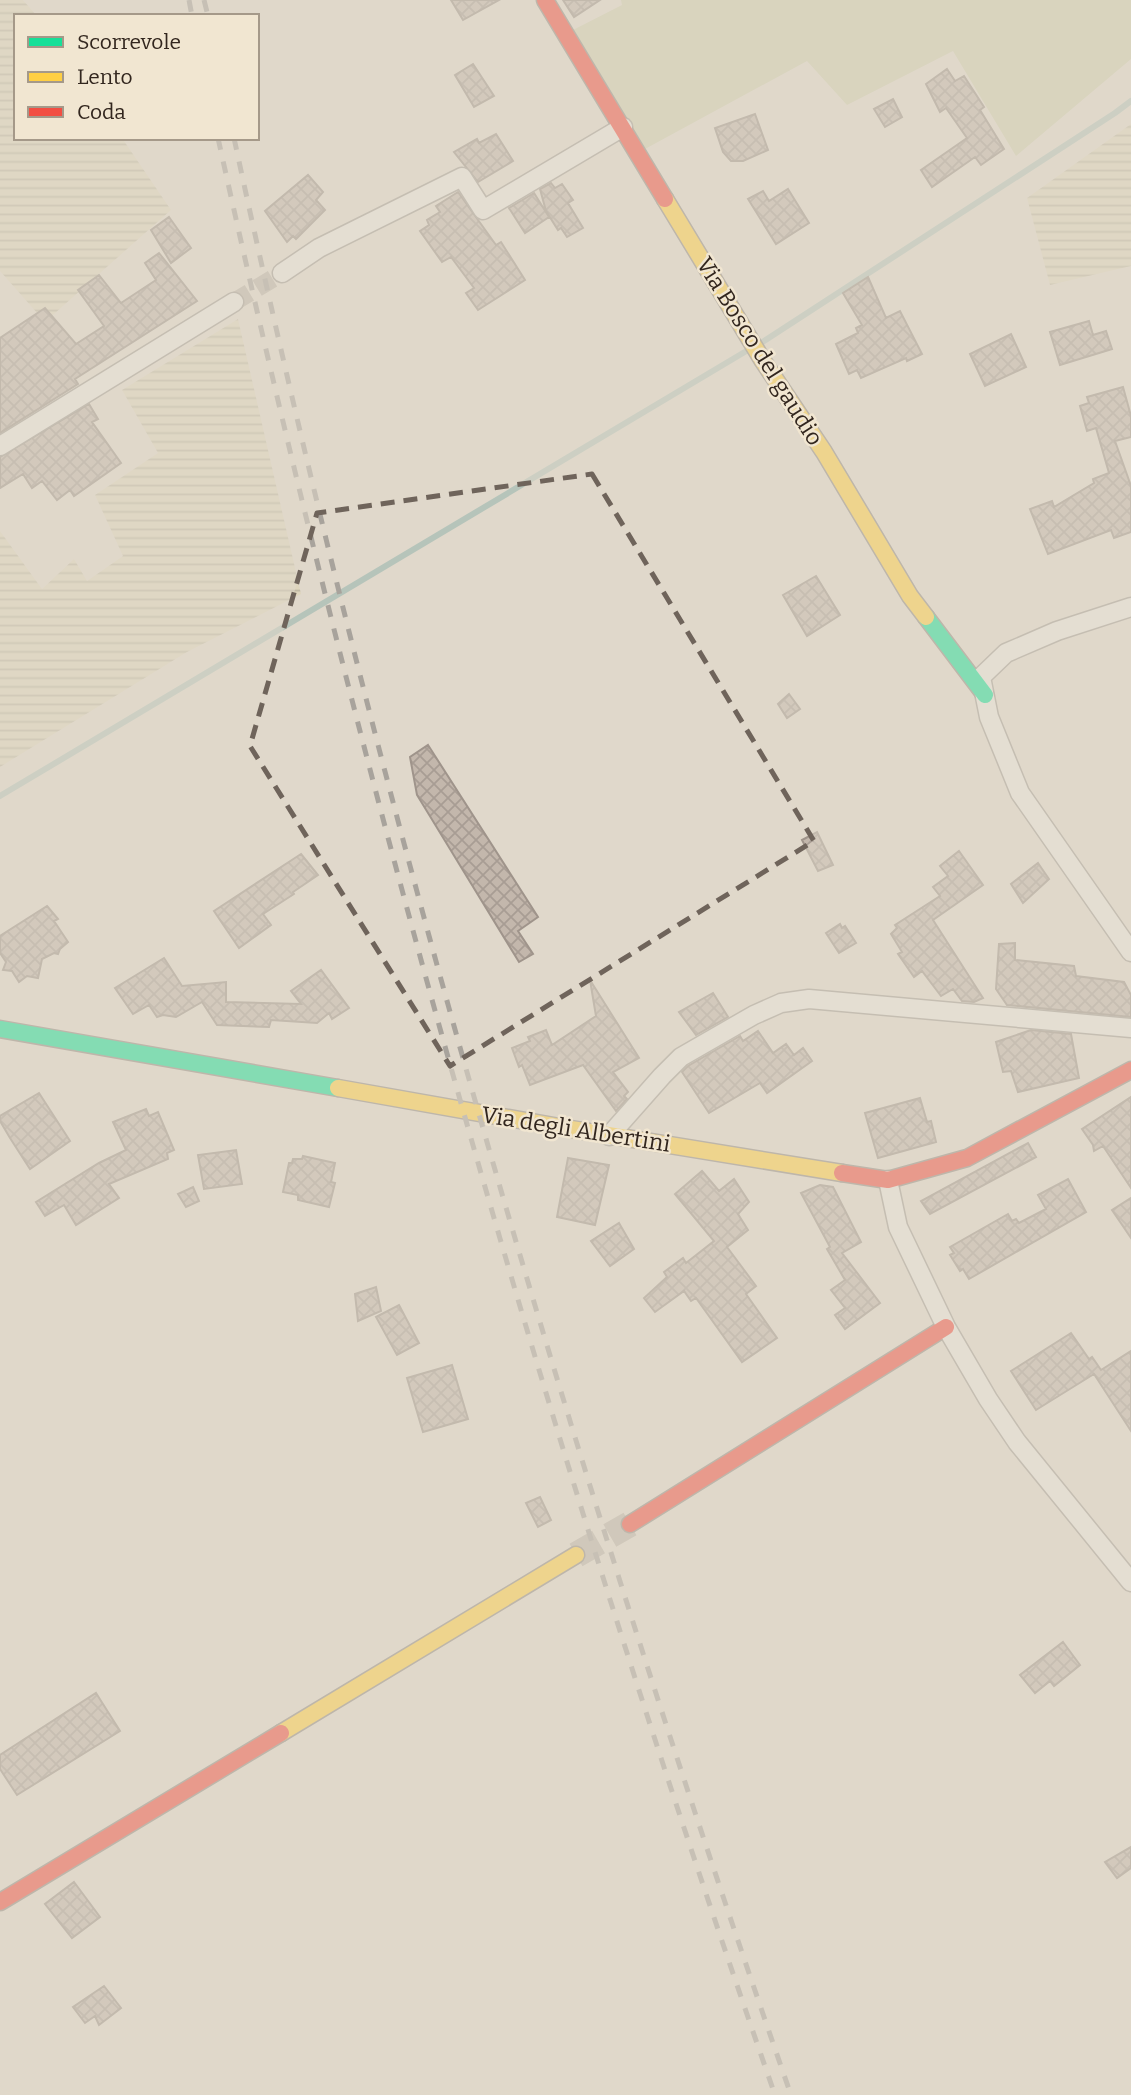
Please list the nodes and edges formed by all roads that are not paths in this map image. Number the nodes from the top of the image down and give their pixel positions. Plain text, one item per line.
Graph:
1 (545, 0) edge
2 (623, 127) junction
3 (282, 273) tunnel mouth
4 (233, 302) tunnel mouth
5 (0, 446) edge
6 (1131, 607) edge
7 (985, 695) junction
8 (1131, 953) edge
9 (1131, 1028) edge
10 (0, 1029) edge
11 (1131, 1070) edge
12 (609, 1136) junction
13 (888, 1180) junction
14 (946, 1327) junction
15 (629, 1524) tunnel mouth
16 (576, 1555) tunnel mouth
17 (1131, 1582) edge
18 (0, 1902) edge

1 - 2 street, Via Bosco del gaudio
2 - 3 street
2 - 7 street, Via Bosco del gaudio
4 - 5 street
6 - 7 street
7 - 8 street
9 - 12 street
10 - 12 street, Via degli Albertini
11 - 13 street, Via degli Albertini
12 - 13 street, Via degli Albertini
13 - 14 street
14 - 15 street
14 - 17 street
16 - 18 street

